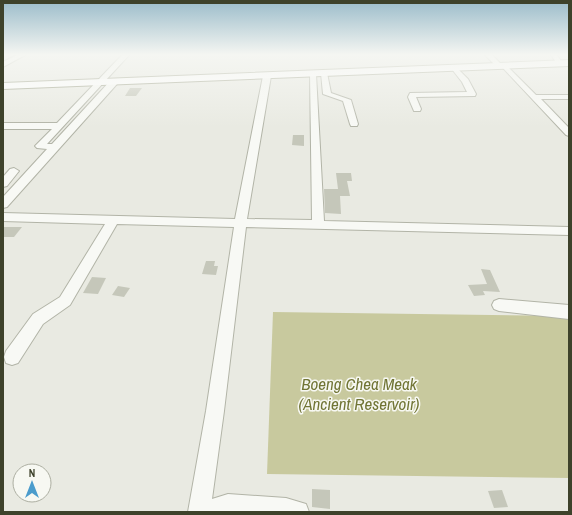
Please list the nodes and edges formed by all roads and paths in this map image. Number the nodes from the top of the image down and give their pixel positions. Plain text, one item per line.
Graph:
1 (105, 79) edge
2 (190, 79) edge
3 (266, 79) edge
4 (313, 79) edge
5 (325, 79) edge
6 (463, 79) edge
7 (515, 79) edge
8 (114, 82) junction
9 (101, 83) junction
10 (3, 86) edge
11 (534, 97) junction
12 (569, 97) edge
13 (417, 109) dead end
14 (354, 124) dead end
15 (3, 126) edge
16 (60, 126) junction
17 (569, 133) edge
18 (55, 147) junction
19 (14, 171) dead end
20 (3, 184) edge
21 (3, 204) edge
22 (3, 217) edge
23 (113, 220) junction
24 (240, 224) junction
25 (318, 225) junction
26 (569, 232) edge
27 (499, 304) dead end
28 (569, 312) edge
29 (12, 357) dead end
30 (199, 512) edge
31 (204, 512) edge
32 (298, 512) edge

1 - 9 street
2 - 8 highway
3 - 24 street
4 - 25 street
5 - 14 street
6 - 13 street
7 - 11 street
8 - 9 highway
8 - 18 street
9 - 10 highway
9 - 16 street
11 - 12 street
11 - 17 street
15 - 16 street
16 - 18 street
18 - 21 street
19 - 20 street
22 - 23 street
23 - 24 street
23 - 29 street
24 - 25 street
24 - 30 street
25 - 26 street
27 - 28 street
31 - 32 street

